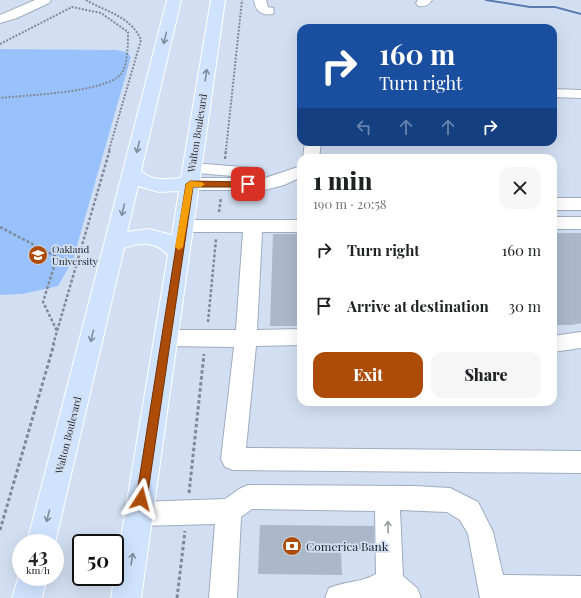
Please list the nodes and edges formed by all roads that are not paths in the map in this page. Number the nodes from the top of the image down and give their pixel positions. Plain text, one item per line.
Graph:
1 (45, 0) edge
2 (174, 0) edge
3 (218, 0) edge
4 (260, 0) edge
5 (268, 11) dead end
6 (0, 19) edge
7 (557, 93) edge
8 (581, 94) edge
9 (132, 172) junction
10 (297, 174) edge
11 (191, 176) junction
12 (557, 204) edge
13 (581, 204) edge
14 (557, 223) edge
15 (581, 223) edge
16 (183, 226) junction
17 (253, 226) junction
18 (297, 226) edge
19 (115, 243) junction
20 (178, 252) junction
21 (297, 337) edge
22 (166, 338) junction
23 (246, 338) junction
24 (581, 340) edge
25 (557, 343) edge
26 (581, 462) edge
27 (387, 499) junction
28 (229, 511) junction
29 (139, 514) junction
30 (43, 534) edge
31 (30, 586) edge
32 (399, 590) edge
33 (581, 590) edge
34 (493, 593) edge
35 (27, 598) edge
36 (126, 598) edge
37 (223, 598) edge
38 (340, 598) edge

1 - 6 street
2 -> 9 main road, Walton Boulevard
11 -> 3 main road, Walton Boulevard
4 - 5 street
7 - 8 street
9 - 11 main road
9 -> 19 main road, Walton Boulevard
10 - 11 street
11 - 16 main road, Walton Boulevard
12 - 13 street
14 - 15 street
16 - 17 street
16 - 20 main road, Walton Boulevard
17 - 18 street
17 - 23 street
19 - 20 main road
19 -> 30 main road, Walton Boulevard
20 - 22 main road, Walton Boulevard
21 - 23 street
22 - 23 street
22 - 29 main road, Walton Boulevard
23 - 26 street
24 - 25 street
27 - 28 street
32 -> 27 street
27 - 34 street
28 - 29 street
28 - 37 street
36 -> 29 main road, Walton Boulevard
31 - 35 main road
32 - 38 street
33 - 34 street

